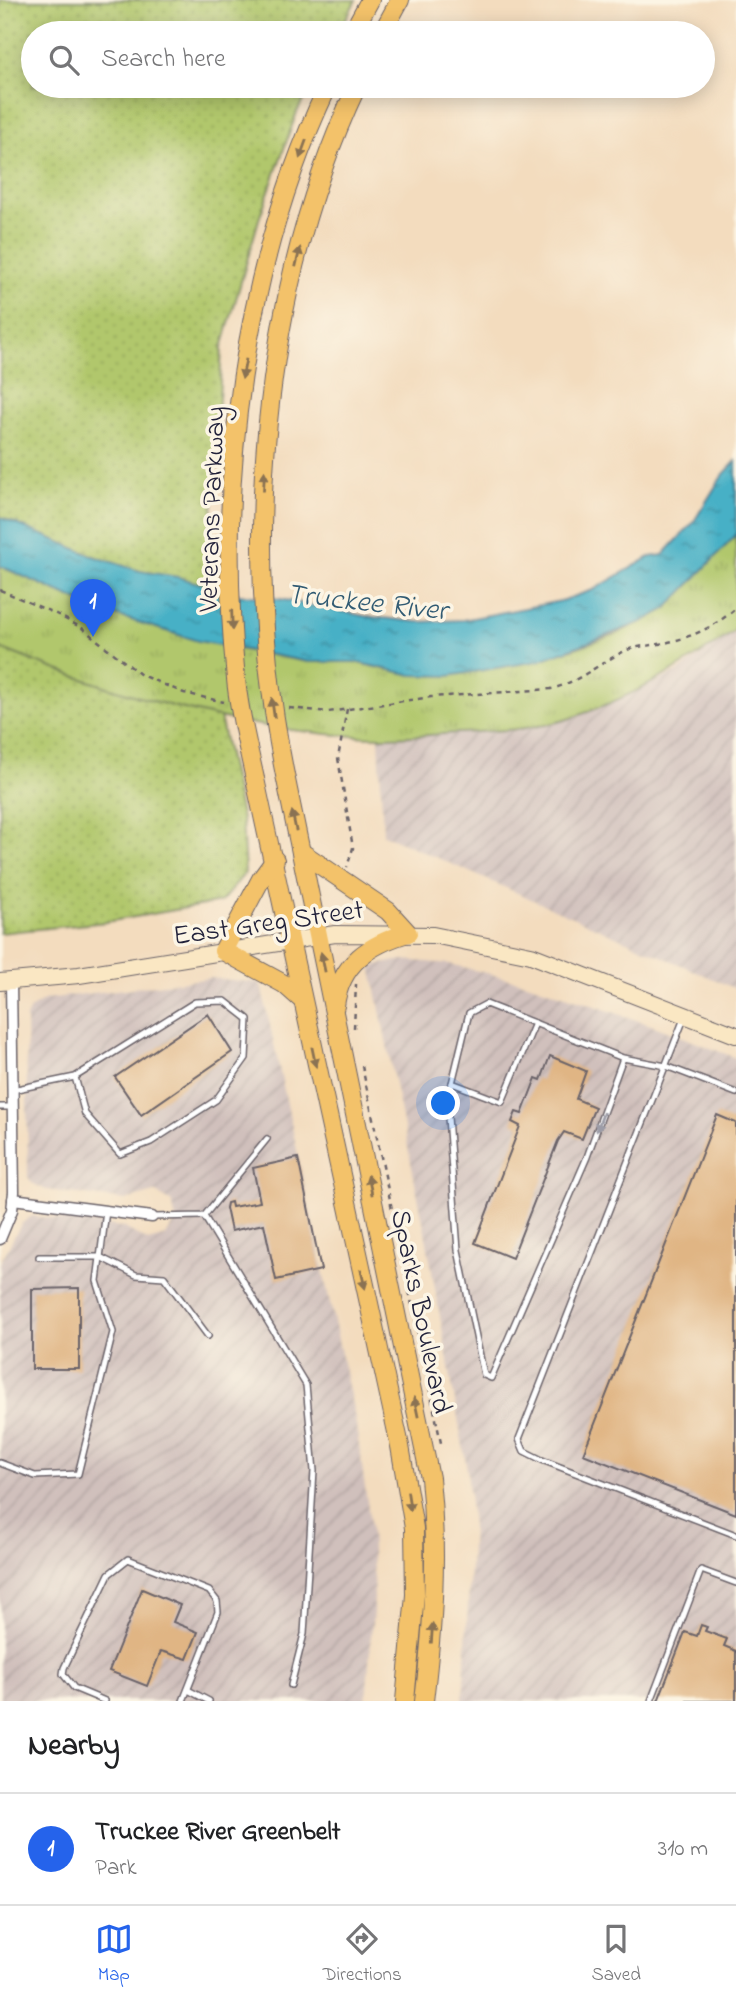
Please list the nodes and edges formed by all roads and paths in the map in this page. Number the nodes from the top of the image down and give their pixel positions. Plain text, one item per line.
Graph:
1 (370, 0) edge
2 (400, 0) edge
3 (359, 21) edge
4 (389, 21) edge
5 (324, 98) edge
6 (352, 98) edge
7 (0, 590) edge
8 (736, 608) edge
9 (225, 702) dead end
10 (287, 708) dead end
11 (347, 709) junction
12 (301, 852) junction
13 (275, 860) junction
14 (343, 875) dead end
15 (408, 933) junction
16 (318, 936) junction
17 (292, 942) junction
18 (223, 951) junction
19 (355, 981) dead end
20 (5, 982) edge
21 (302, 1000) junction
22 (334, 1013) junction
23 (683, 1021) dead end
24 (535, 1023) junction
25 (354, 1029) dead end
26 (736, 1035) edge
27 (359, 1056) dead end
28 (623, 1058) junction
29 (666, 1066) junction
30 (75, 1077) junction
31 (452, 1083) junction
32 (12, 1090) junction
33 (736, 1093) edge
34 (6, 1107) edge
35 (267, 1139) dead end
36 (13, 1199) junction
37 (106, 1211) junction
38 (204, 1216) junction
39 (152, 1217) joint
40 (3, 1225) edge
41 (0, 1239) edge
42 (100, 1256) junction
43 (39, 1257) dead end
44 (208, 1336) dead end
45 (441, 1443) dead end
46 (0, 1463) edge
47 (736, 1535) edge
48 (736, 1583) edge
49 (291, 1685) dead end
50 (188, 1690) junction
51 (105, 1701) edge
52 (183, 1701) edge
53 (209, 1701) edge
54 (405, 1701) edge
55 (424, 1701) edge
56 (651, 1701) edge

1 - 3 main road
2 - 4 main road
5 -> 13 main road, Veterans Parkway, bridge
12 -> 6 main road, Veterans Parkway, bridge
7 - 9 path
8 - 11 path
10 - 11 path
11 - 14 path
12 - 15 main road
12 - 16 main road, Veterans Parkway
13 - 17 main road, Veterans Parkway
13 - 18 main road
15 - 16 main road, East Greg Street
15 - 22 main road
15 - 26 main road, East Greg Street
16 - 17 main road, East Greg Street
22 -> 16 main road, Sparks Boulevard
17 - 18 main road, East Greg Street
17 - 21 main road, Sparks Boulevard
18 - 20 main road, East Greg Street
18 - 21 main road
19 - 25 path
20 - 32 street
21 -> 54 main road, Sparks Boulevard
55 -> 22 main road, Sparks Boulevard
23 - 29 lane
24 - 28 lane
24 - 31 lane
24 - 31 lane
27 - 45 path
28 - 29 lane
28 -> 31 lane
29 - 33 lane
29 - 47 lane
30 - 30 lane
30 - 32 lane
32 - 34 street
34 - 36 street
35 - 38 lane
36 - 37 street
36 - 40 street
37 - 39 street
37 - 42 lane
38 - 39 lane
38 - 49 lane
40 - 41 street
42 - 43 lane
42 - 44 lane
42 - 46 lane
48 - 56 lane
50 - 51 lane
50 - 52 lane
50 - 53 lane

